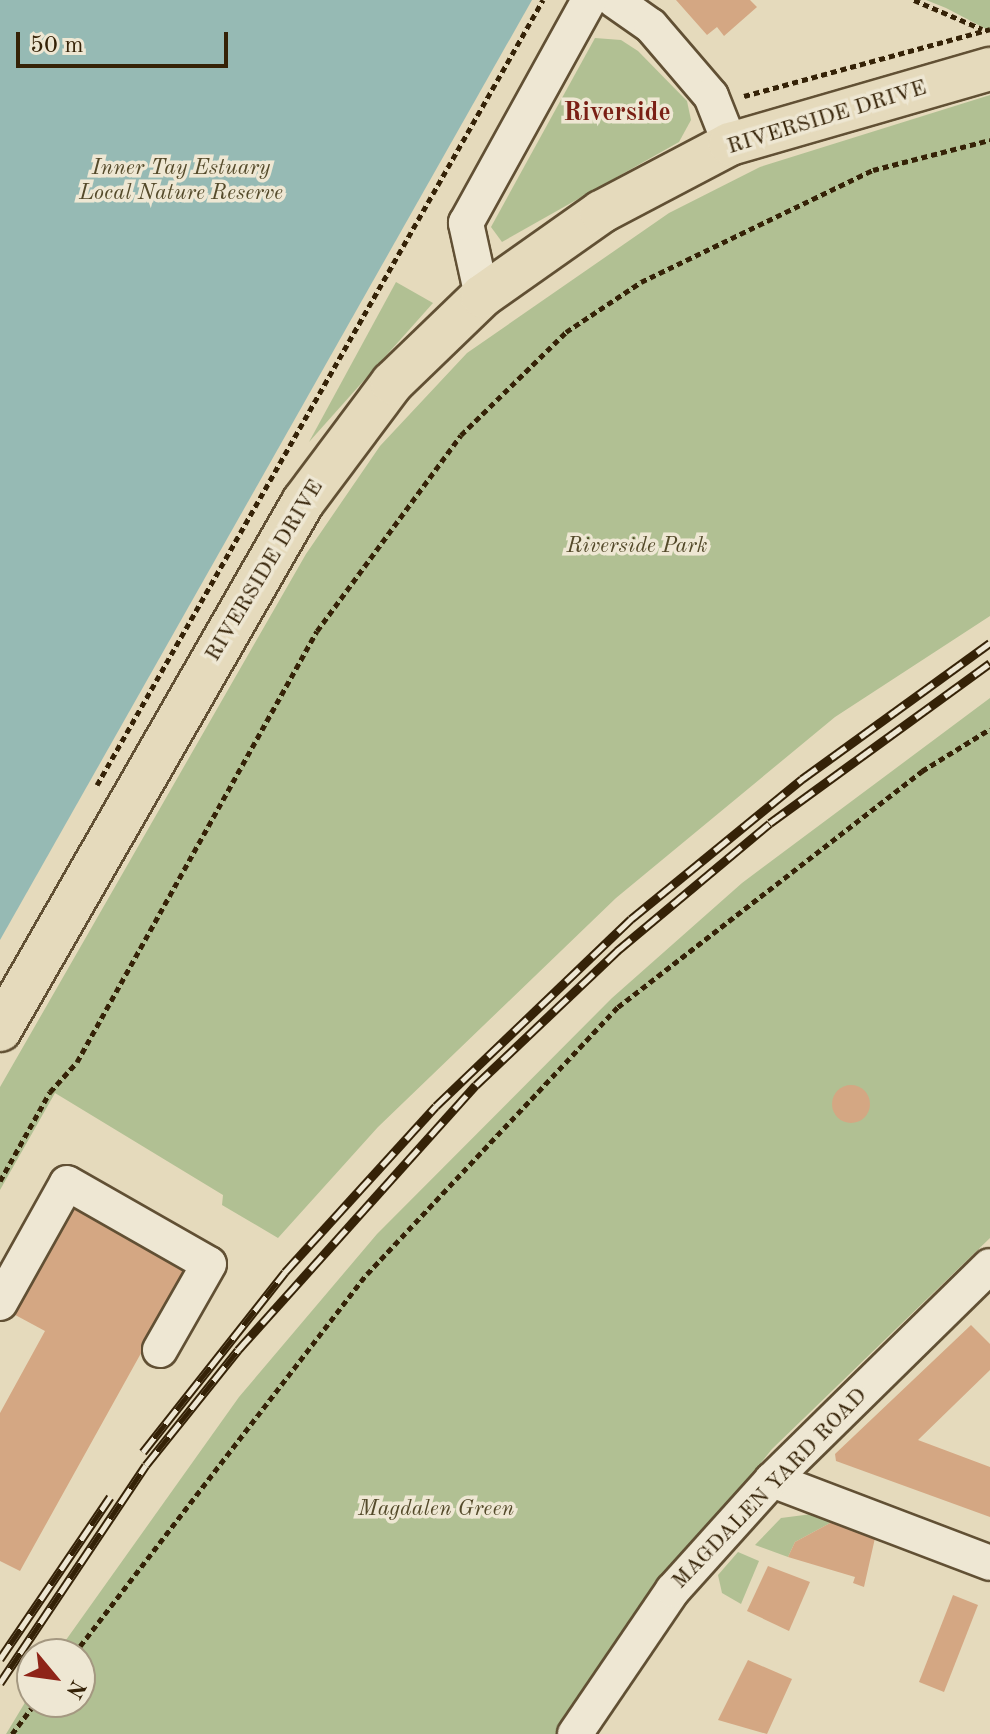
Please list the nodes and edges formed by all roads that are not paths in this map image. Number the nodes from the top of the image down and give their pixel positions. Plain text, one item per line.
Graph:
1 (589, 0) edge
2 (614, 0) edge
3 (988, 43) edge
4 (730, 144) junction
5 (482, 296) junction
6 (0, 1030) edge
7 (990, 1266) edge
8 (0, 1303) edge
9 (160, 1350) dead end
10 (772, 1480) junction
11 (990, 1563) edge
12 (575, 1734) edge

1 - 5 street
2 - 4 street
3 - 4 main road, RIVERSIDE DRIVE
4 - 5 main road, RIVERSIDE DRIVE
5 - 6 main road, RIVERSIDE DRIVE
7 - 10 street, MAGDALEN YARD ROAD
8 - 9 street
10 - 11 street
10 - 12 street, MAGDALEN YARD ROAD

